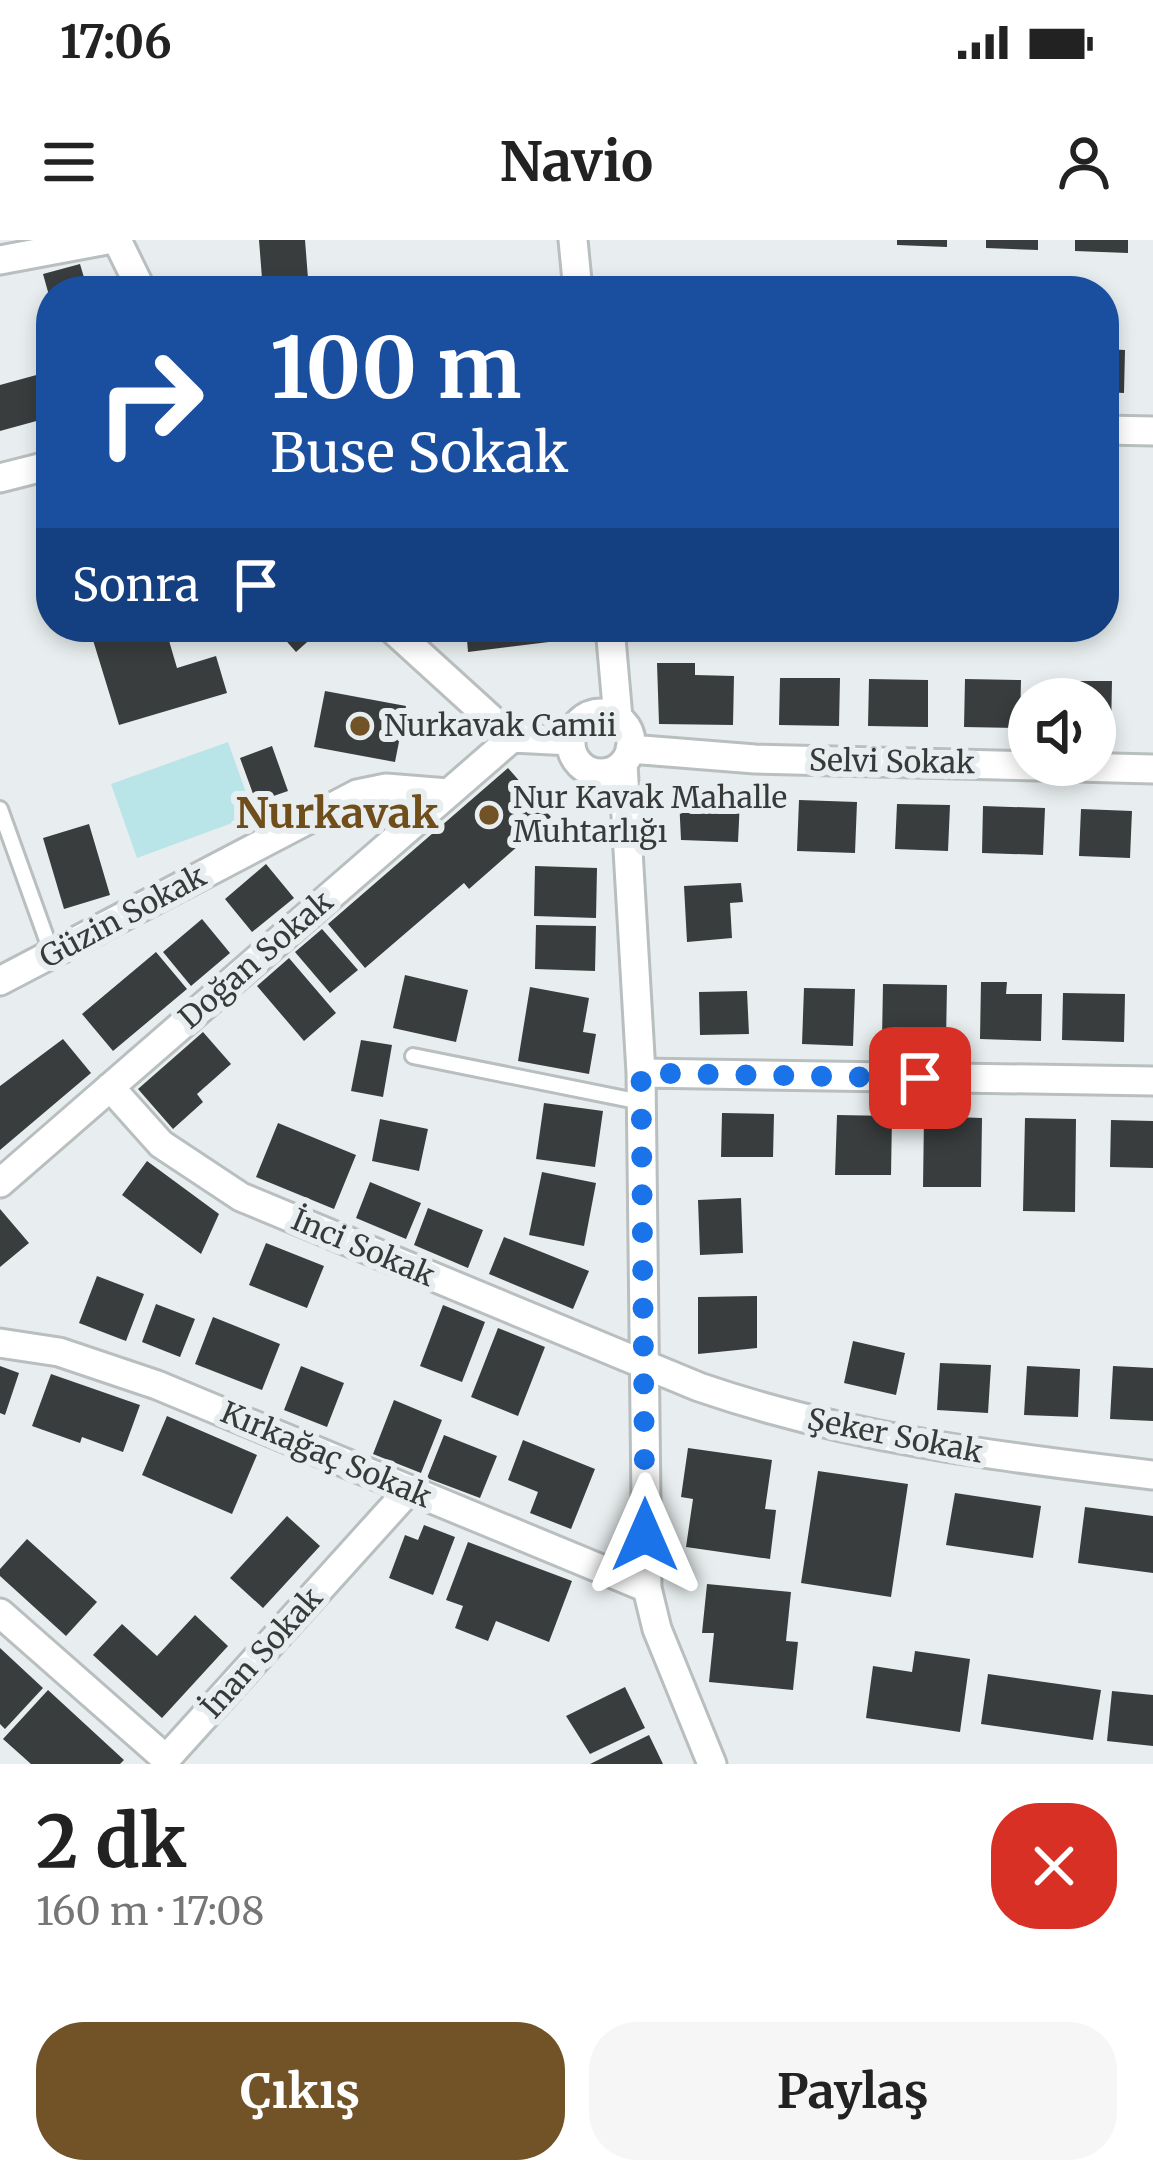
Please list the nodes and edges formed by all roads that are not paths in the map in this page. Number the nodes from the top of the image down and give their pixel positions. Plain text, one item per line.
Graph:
1 (107, 240) edge
2 (117, 240) edge
3 (573, 240) edge
4 (0, 260) edge
5 (135, 276) edge
6 (577, 276) edge
7 (1119, 430) edge
8 (1153, 431) edge
9 (36, 469) edge
10 (0, 478) edge
11 (406, 642) edge
12 (611, 642) edge
13 (618, 718) junction
14 (512, 738) junction
15 (571, 741) junction
16 (627, 756) junction
17 (1153, 769) edge
18 (448, 793) junction
19 (0, 809) edge
20 (52, 954) junction
21 (0, 981) edge
22 (413, 1056) dead end
23 (641, 1073) junction
24 (1153, 1082) edge
25 (110, 1087) junction
26 (641, 1102) junction
27 (0, 1183) edge
28 (0, 1343) edge
29 (644, 1364) junction
30 (1153, 1475) edge
31 (409, 1490) junction
32 (647, 1588) junction
33 (0, 1613) edge
34 (164, 1761) edge
35 (712, 1764) edge

1 - 4 street
2 - 5 street
3 - 6 street
7 - 8 street
9 - 10 street
11 - 14 street
12 - 13 street
13 - 15 street
13 - 16 street
14 - 15 street
14 - 18 street, Doğan Sokak
15 - 16 street
16 - 17 street, Selvi Sokak
16 - 23 street
18 - 20 street, Güzin Sokak
18 - 25 street, Doğan Sokak
19 - 20 lane
20 - 21 street, Güzin Sokak
22 - 26 lane
23 - 24 street
23 - 26 street
25 - 27 street, Doğan Sokak
25 - 29 street, İnci Sokak
26 - 29 street
28 - 31 street, Kırkağaç Sokak
29 - 30 street, Şeker Sokak
29 - 32 street
31 - 32 street, Kırkağaç Sokak
31 - 34 street, İnan Sokak
32 - 35 street
33 - 34 street, İnan Sokak

